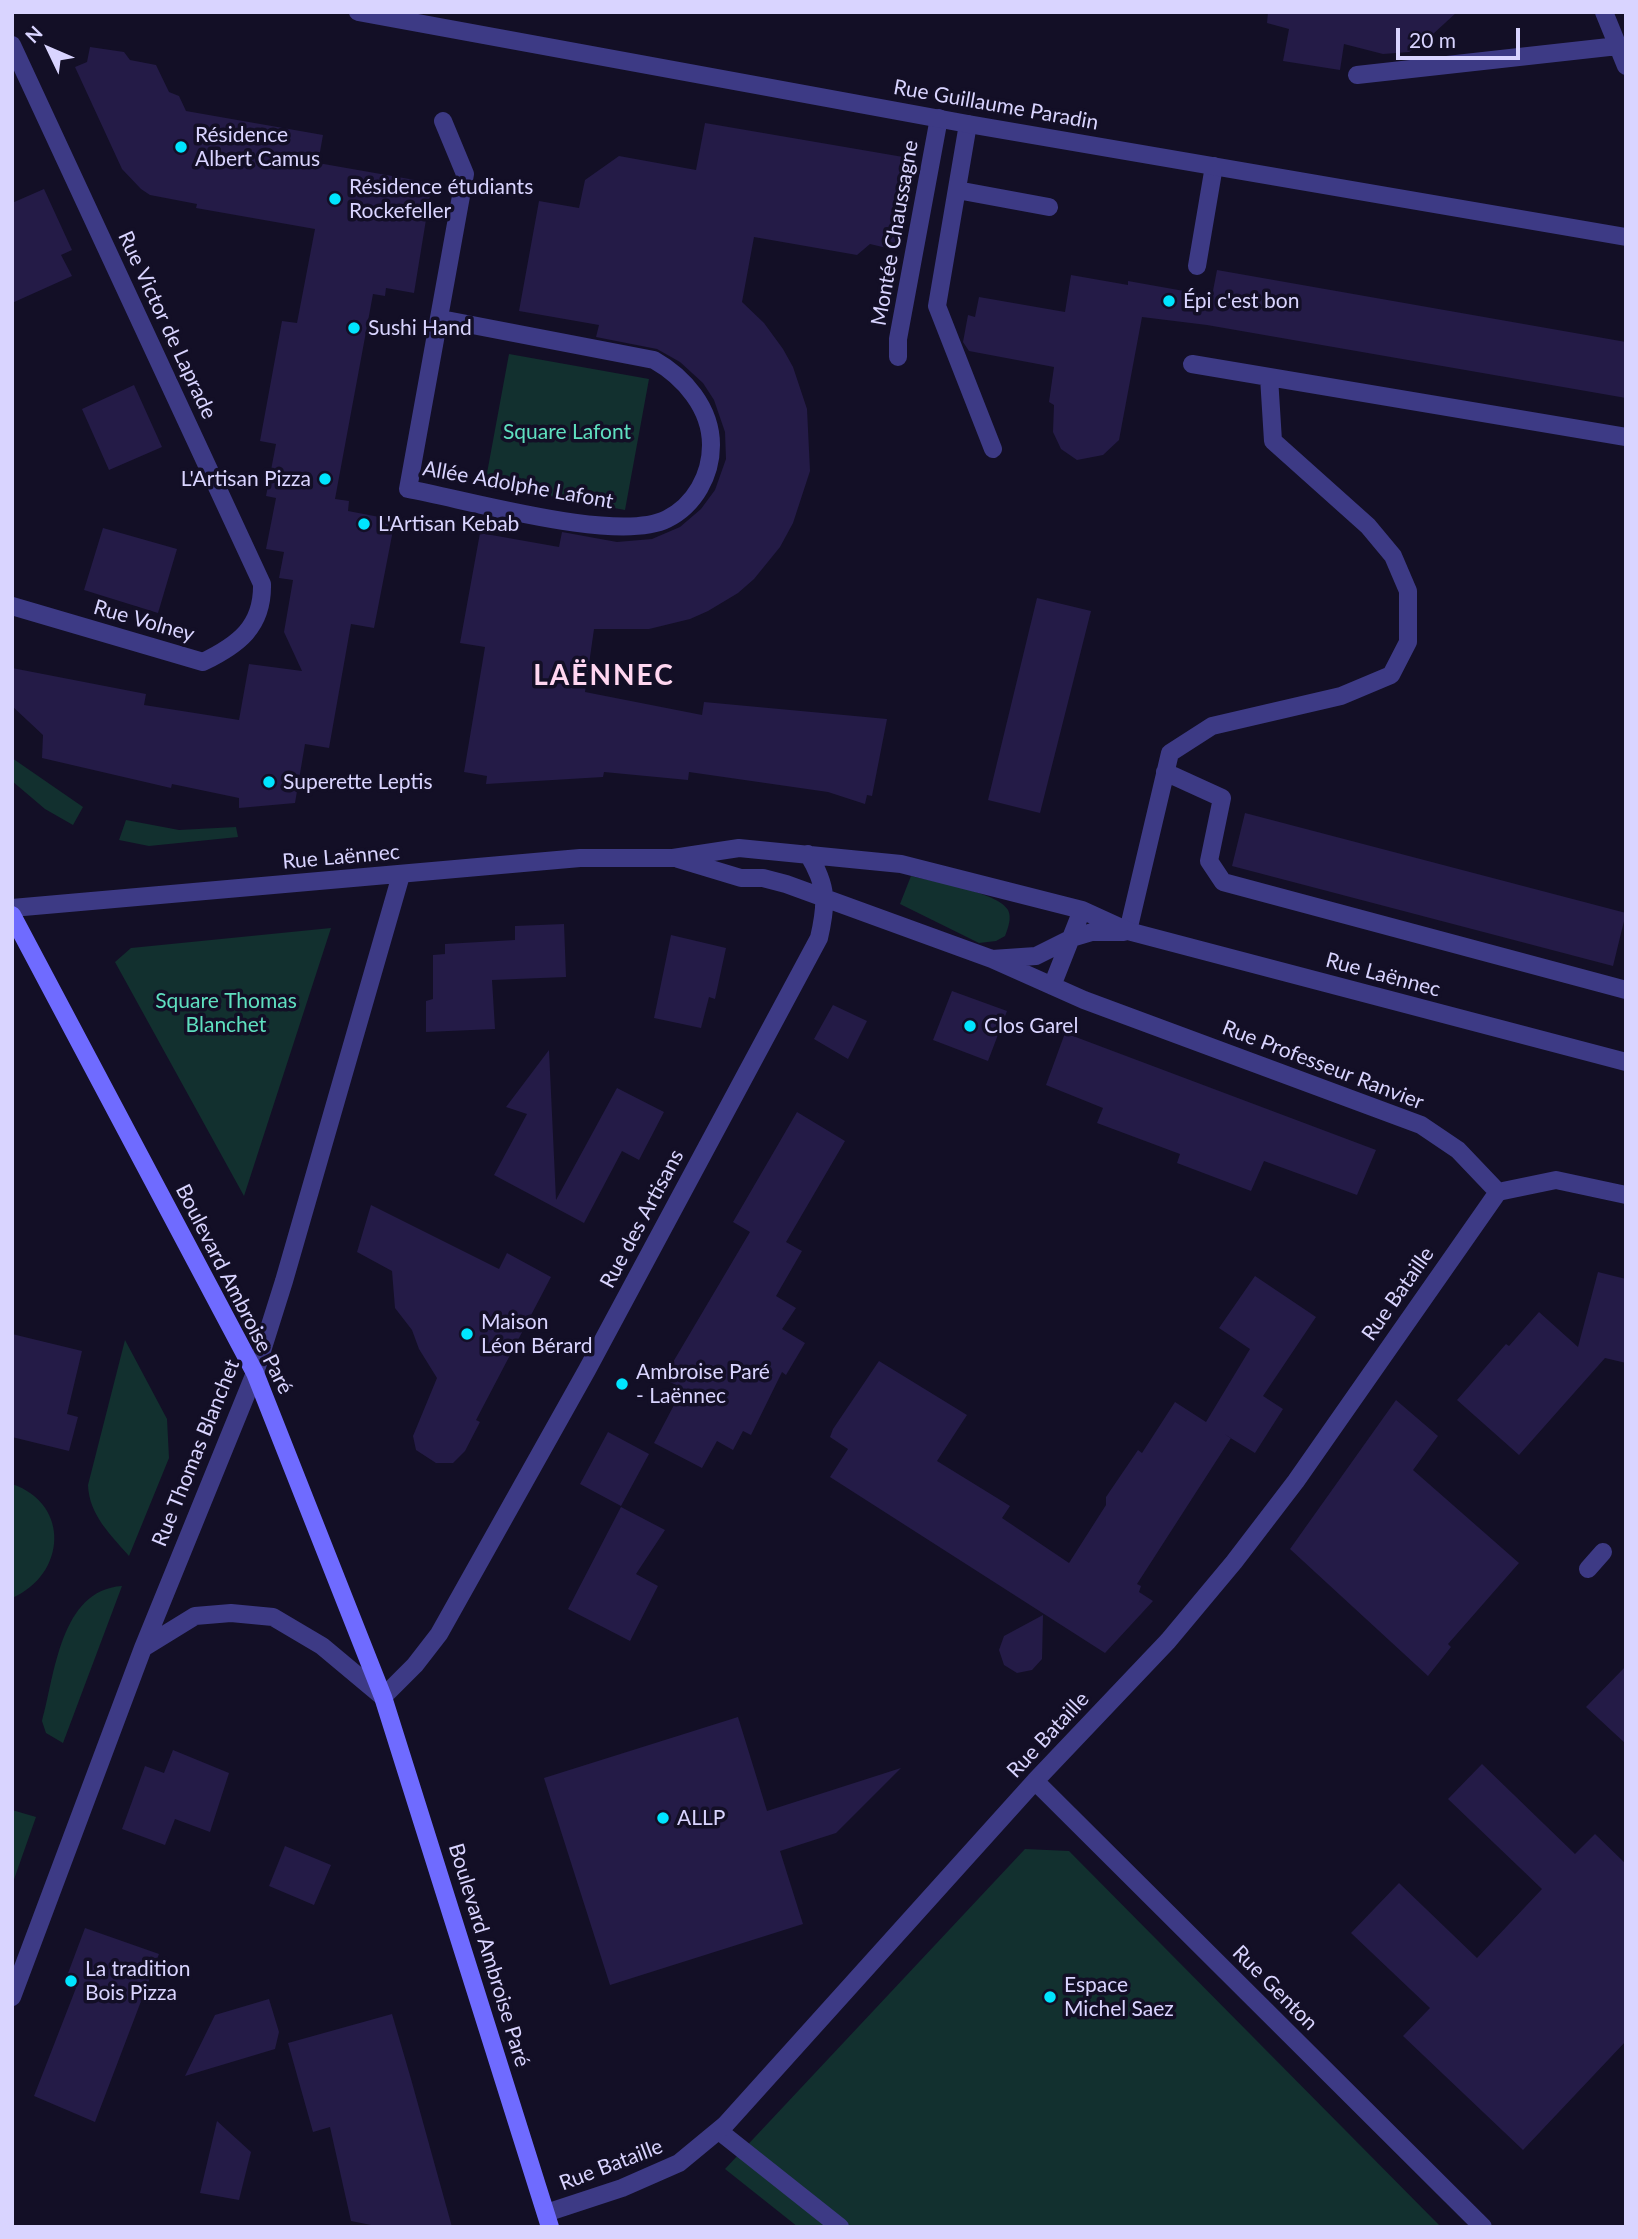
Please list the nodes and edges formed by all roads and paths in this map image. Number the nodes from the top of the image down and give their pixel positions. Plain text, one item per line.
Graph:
1 (358, 12) edge
2 (1604, 12) edge
3 (402, 16) edge
4 (12, 45) edge
5 (1618, 46) junction
6 (1626, 66) edge
7 (1357, 75) dead end
8 (939, 118) junction
9 (443, 121) dead end
10 (968, 124) junction
11 (1214, 166) junction
12 (957, 190) junction
13 (1049, 207) dead end
14 (1626, 237) edge
15 (1197, 266) dead end
16 (441, 320) junction
17 (898, 357) dead end
18 (1192, 364) dead end
19 (1269, 377) junction
20 (1626, 437) edge
21 (993, 449) dead end
22 (12, 606) edge
23 (252, 626) joint
24 (1165, 772) junction
25 (808, 854) junction
26 (673, 858) junction
27 (401, 875) junction
28 (827, 901) junction
29 (12, 908) edge
30 (1082, 910) junction
31 (12, 915) edge
32 (1128, 931) junction
33 (1072, 938) junction
34 (992, 959) junction
35 (1052, 986) junction
36 (1626, 990) edge
37 (1626, 1062) edge
38 (1498, 1192) junction
39 (1626, 1195) edge
40 (255, 1373) junction
41 (1603, 1552) dead end
42 (1588, 1569) dead end
43 (143, 1648) junction
44 (383, 1697) junction
45 (1035, 1781) junction
46 (12, 1997) edge
47 (719, 2130) junction
48 (548, 2220) edge
49 (839, 2227) edge
50 (1483, 2227) edge

1 - 3 street, Rue Guillaume Paradin
2 - 5 street
3 - 8 street, Rue Guillaume Paradin
4 - 23 street, Rue Victor de Laprade
5 - 6 street
5 - 7 street
8 - 10 street, Rue Guillaume Paradin
8 - 17 street, Montée Chaussagne
9 - 16 street, Allée Adolphe Lafont
10 - 11 street, Rue Guillaume Paradin
10 - 12 street
11 - 14 street, Rue Guillaume Paradin
11 - 15 street
12 - 13 street
12 - 21 street
16 - 16 street, Allée Adolphe Lafont
18 - 19 street
19 - 20 street
19 - 24 street
22 - 23 street, Rue Volney
24 - 32 street
24 - 36 street
25 - 26 street, Rue Laënnec
25 - 28 street
25 - 30 street, Rue Laënnec
26 - 27 street, Rue Laënnec
26 - 28 street, Rue Laënnec
27 - 29 street, Rue Laënnec
27 - 40 street, Rue Thomas Blanchet
28 - 34 street, Rue Laënnec
28 - 44 street, Rue des Artisans
30 - 32 street, Rue Laënnec
30 - 33 street
31 - 40 street, Boulevard Ambroise Paré
32 - 33 street, Rue Laënnec
32 - 37 street, Rue Laënnec
33 - 34 street, Rue Laënnec
33 - 35 street
34 - 35 street, Rue Professeur Ranvier
35 - 38 street, Rue Professeur Ranvier
38 - 39 street
38 - 45 street, Rue Bataille
40 - 43 street, Rue Thomas Blanchet
40 - 44 street, Boulevard Ambroise Paré
41 - 42 street
43 - 44 street
43 - 46 street, Rue Thomas Blanchet
44 - 48 street, Boulevard Ambroise Paré
45 - 47 street, Rue Bataille
45 - 50 street, Rue Genton
47 - 48 street, Rue Bataille
47 - 49 street

